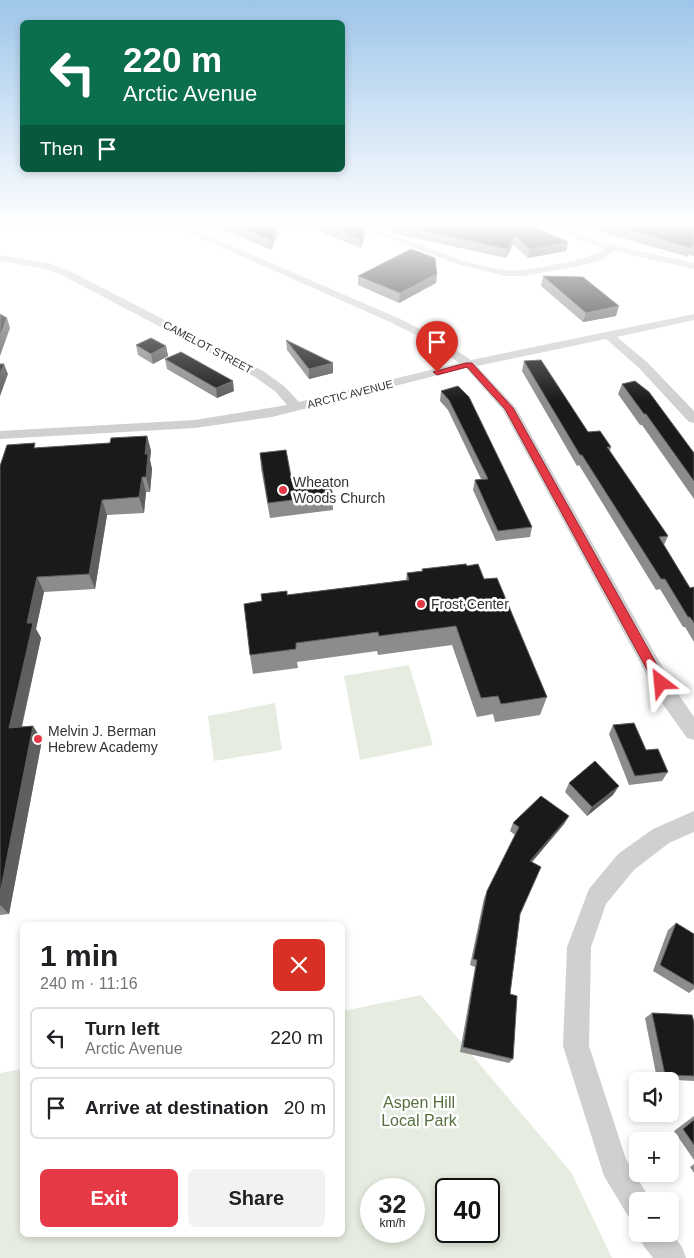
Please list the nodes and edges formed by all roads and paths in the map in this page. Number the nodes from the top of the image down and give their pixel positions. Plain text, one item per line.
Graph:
1 (86, 284) edge
2 (311, 284) edge
3 (694, 317) edge
4 (608, 336) junction
5 (469, 364) junction
6 (296, 408) junction
7 (694, 419) edge
8 (0, 435) edge
9 (694, 732) edge
10 (694, 821) edge
11 (630, 1192) edge
12 (660, 1242) edge
13 (671, 1258) edge

1 - 6 street, CAMELOT STREET
2 - 5 street
3 - 4 street, ARCTIC AVENUE
4 - 5 street, ARCTIC AVENUE
4 - 7 street
5 - 6 street, ARCTIC AVENUE
5 - 9 street
6 - 8 street, ARCTIC AVENUE
10 - 11 street
12 - 13 street

